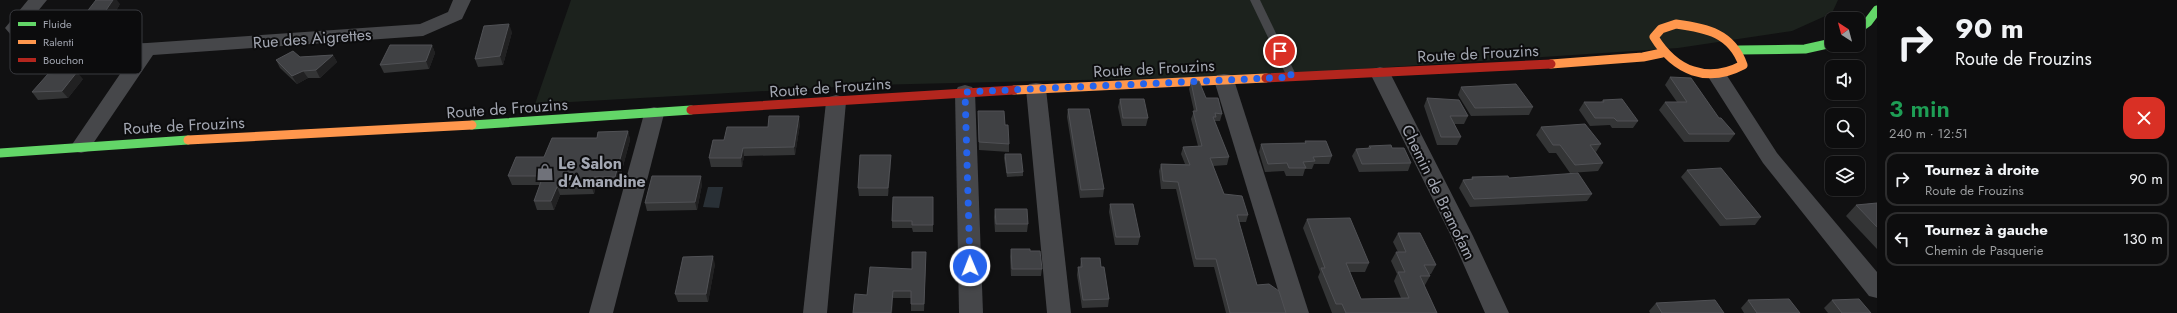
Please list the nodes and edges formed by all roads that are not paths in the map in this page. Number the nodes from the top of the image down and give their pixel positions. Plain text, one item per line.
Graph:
1 (38, 0) edge
2 (462, 0) edge
3 (1255, 0) edge
4 (29, 10) edge
5 (1877, 10) edge
6 (1865, 24) edge
7 (1825, 45) edge
8 (142, 49) edge
9 (147, 49) junction
10 (1739, 50) junction
11 (1662, 53) junction
12 (142, 56) edge
13 (1380, 73) junction
14 (130, 74) edge
15 (1717, 74) junction
16 (1292, 77) junction
17 (1224, 80) junction
18 (1036, 89) junction
19 (965, 92) junction
20 (836, 102) junction
21 (654, 114) junction
22 (81, 146) junction
23 (0, 153) edge
24 (1877, 289) edge
25 (601, 313) edge
26 (815, 313) edge
27 (971, 313) edge
28 (1059, 313) edge
29 (1297, 313) edge
30 (1497, 313) edge

1 - 4 street, Rue des Aigrettes
2 - 9 street, Rue des Aigrettes
3 - 16 lane
5 - 6 main road
7 - 10 main road
8 - 9 street, Rue des Aigrettes
9 - 12 street
10 - 11 main road
10 - 15 main road
11 - 13 main road, Route de Frouzins
11 - 15 main road
13 - 16 main road, Route de Frouzins
13 - 30 street, Chemin de Bramofam
14 - 22 street
15 - 24 street
16 - 17 main road, Route de Frouzins
17 - 18 main road, Route de Frouzins
17 - 29 street
18 - 19 main road, Route de Frouzins
18 - 28 street
19 - 20 main road, Route de Frouzins
19 - 27 street
20 - 21 main road, Route de Frouzins
20 - 26 street
21 - 22 main road, Route de Frouzins
21 - 25 street
22 - 23 main road, Route de Frouzins

